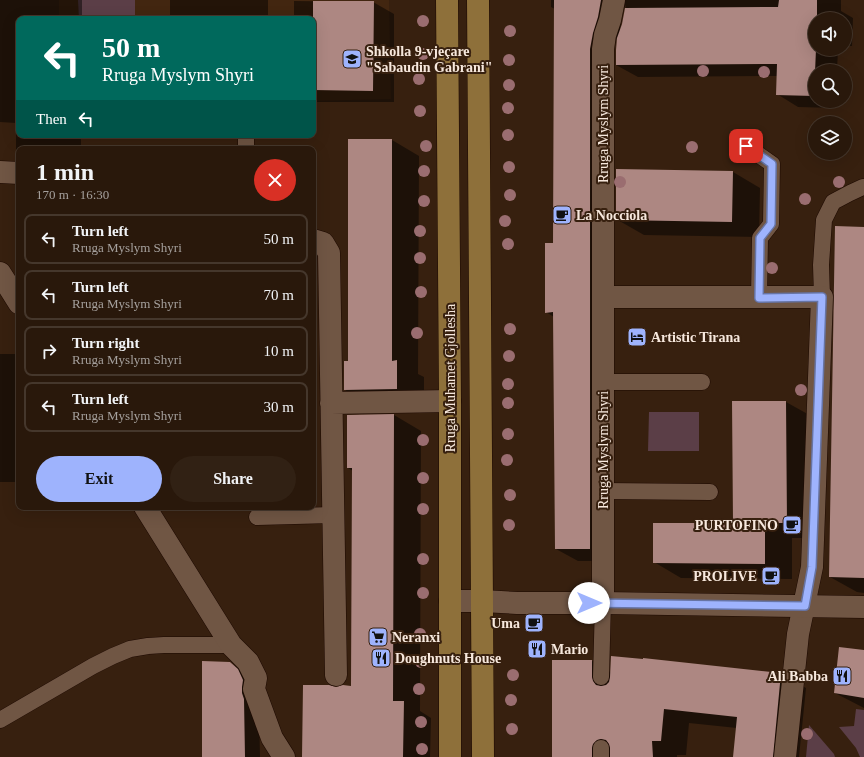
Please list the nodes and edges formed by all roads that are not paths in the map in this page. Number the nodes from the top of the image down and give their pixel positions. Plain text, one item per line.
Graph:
1 (447, 0) edge
2 (478, 0) edge
3 (614, 0) edge
4 (746, 146) dead end
5 (0, 172) edge
6 (16, 173) edge
7 (863, 187) edge
8 (316, 241) edge
9 (0, 272) edge
10 (603, 297) junction
11 (822, 297) junction
12 (16, 298) edge
13 (759, 298) junction
14 (603, 382) junction
15 (702, 382) dead end
16 (450, 401) junction
17 (331, 403) junction
18 (603, 491) junction
19 (710, 492) dead end
20 (147, 510) edge
21 (333, 515) junction
22 (257, 517) dead end
23 (450, 601) junction
24 (482, 601) junction
25 (603, 603) junction
26 (805, 606) junction
27 (864, 607) edge
28 (231, 645) junction
29 (336, 675) dead end
30 (601, 677) dead end
31 (0, 720) edge
32 (284, 757) edge
33 (450, 757) edge
34 (483, 757) edge
35 (785, 757) edge

1 - 16 main road, Rruga Muhamet Gjollesha
2 - 24 main road
3 - 10 street, Rruga Myslym Shyri
4 - 13 lane
5 - 6 street
7 - 11 lane
8 - 17 street
9 - 12 street
10 - 13 street
10 - 14 street, Rruga Myslym Shyri
11 - 13 street
11 - 26 street
14 - 15 lane
14 - 18 street, Rruga Myslym Shyri
16 - 17 street
16 - 23 main road, Rruga Muhamet Gjollesha
17 - 21 street
18 - 19 lane
18 - 25 street, Rruga Myslym Shyri
20 - 28 street
21 - 22 lane
21 - 29 street
23 - 24 street
23 - 33 main road, Rruga Muhamet Gjollesha
24 - 25 street
24 - 34 main road
25 - 26 street
25 - 30 lane
26 - 27 street
26 - 35 street
28 - 31 lane
28 - 32 street

